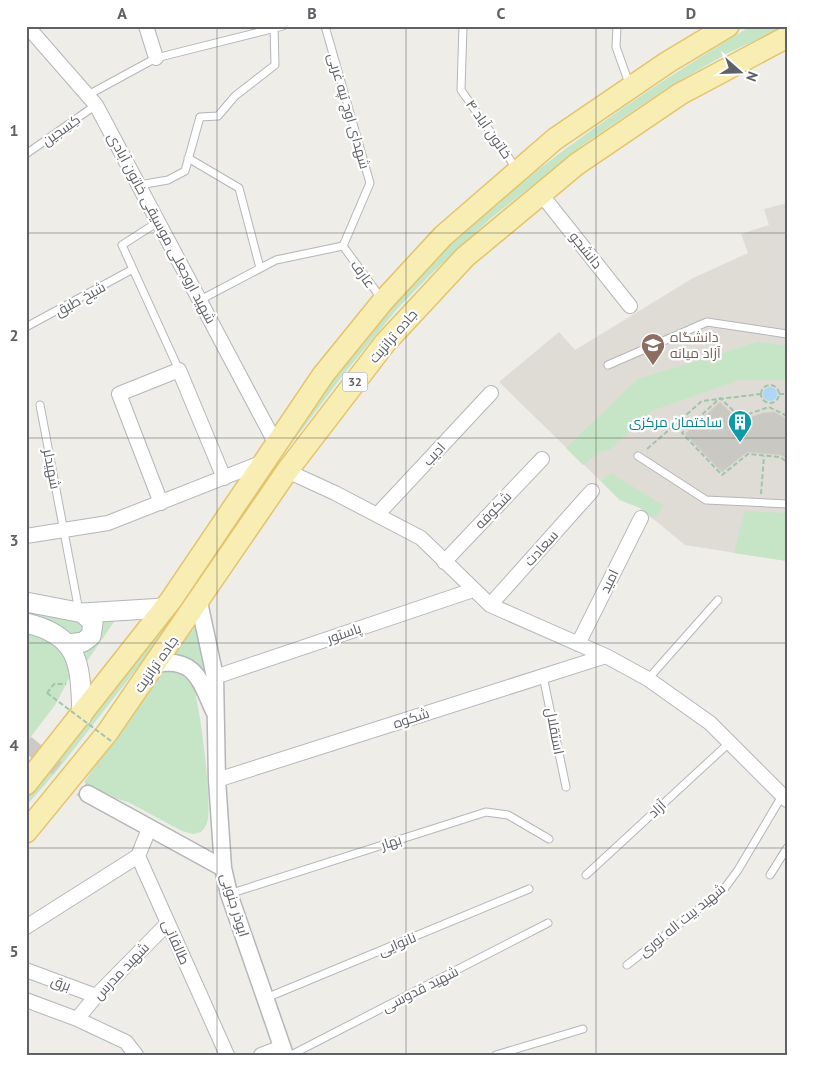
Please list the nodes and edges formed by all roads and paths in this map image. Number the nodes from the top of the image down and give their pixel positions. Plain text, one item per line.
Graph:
1 (28, 26) edge
2 (146, 26) edge
3 (283, 26) edge
4 (325, 26) edge
5 (462, 26) edge
6 (617, 26) edge
7 (728, 26) edge
8 (274, 28) junction
9 (785, 37) edge
10 (156, 58) junction
11 (631, 87) junction
12 (92, 100) junction
13 (26, 154) edge
14 (188, 158) junction
15 (518, 171) junction
16 (139, 186) junction
17 (541, 194) junction
18 (158, 222) junction
19 (343, 246) junction
20 (260, 268) junction
21 (133, 269) junction
22 (200, 300) junction
23 (384, 302) junction
24 (630, 306) dead end
25 (26, 327) edge
26 (787, 334) edge
27 (608, 365) dead end
28 (178, 370) junction
29 (491, 393) dead end
30 (761, 394) junction
31 (778, 394) junction
32 (787, 394) edge
33 (720, 398) junction
34 (769, 402) junction
35 (40, 405) dead end
36 (769, 408) junction
37 (787, 416) edge
38 (276, 444) junction
39 (638, 456) joint
40 (764, 456) junction
41 (542, 459) dead end
42 (263, 462) junction
43 (787, 462) edge
44 (287, 471) junction
45 (224, 478) junction
46 (592, 491) dead end
47 (161, 503) junction
48 (761, 503) junction
49 (787, 504) edge
50 (377, 515) junction
51 (641, 518) dead end
52 (64, 532) junction
53 (26, 536) edge
54 (444, 562) junction
55 (472, 590) junction
56 (718, 600) dead end
57 (26, 601) edge
58 (199, 602) junction
59 (490, 605) junction
60 (164, 608) junction
61 (81, 613) junction
62 (26, 623) edge
63 (69, 644) junction
64 (578, 644) junction
65 (606, 656) junction
66 (156, 664) junction
67 (544, 676) junction
68 (215, 677) junction
69 (648, 679) junction
70 (54, 684) dead end
71 (82, 716) junction
72 (217, 718) junction
73 (111, 741) dead end
74 (729, 742) junction
75 (217, 780) junction
76 (26, 784) edge
77 (566, 787) dead end
78 (88, 794) tunnel mouth
79 (785, 798) edge
80 (148, 828) junction
81 (26, 832) edge
82 (549, 839) dead end
83 (787, 848) edge
84 (138, 856) junction
85 (224, 868) junction
86 (770, 875) dead end
87 (586, 876) dead end
88 (529, 890) dead end
89 (229, 894) junction
90 (168, 923) junction
91 (548, 923) dead end
92 (26, 927) edge
93 (627, 965) dead end
94 (26, 970) edge
95 (96, 996) junction
96 (266, 999) junction
97 (26, 1000) edge
98 (76, 1019) junction
99 (583, 1029) dead end
100 (286, 1052) edge
101 (136, 1055) edge
102 (227, 1055) edge
103 (261, 1055) edge
104 (496, 1055) edge

1 - 12 street, شهید اروجعلی موسیقی خاتون آبادی
2 - 10 street
3 - 8 lane, کِسِجین
4 - 19 lane, شهدای اوچ تپه غربی
5 - 15 lane, خاتون آباد ۴
6 - 11 lane
7 - 11 main road, جاده ترانزیت / 32
8 - 10 lane, کِسِجین
8 - 14 lane
9 - 17 main road, جاده ترانزیت / 32
10 - 12 lane, کِسِجین
11 - 15 main road, جاده ترانزیت / 32
12 - 13 lane, کِسِجین
12 - 16 street, شهید اروجعلی موسیقی خاتون آبادی
14 - 16 lane
14 - 20 lane
15 - 23 main road, جاده ترانزیت / 32
16 - 18 street, شهید اروجعلی موسیقی خاتون آبادی
17 - 24 street, دانشجو
17 - 44 main road, جاده ترانزیت / 32
18 - 21 lane
18 - 22 street, شهید اروجعلی موسیقی خاتون آبادی
19 - 20 lane
19 - 23 lane, عارف
20 - 22 lane
21 - 25 lane, شیخ طبق
21 - 28 lane
22 - 38 street, شهید اروجعلی موسیقی خاتون آبادی
23 - 38 main road, جاده ترانزیت / 32
26 - 27 lane
28 - 45 street
28 - 47 street
29 - 50 street, ادیب
30 - 31 path
30 - 33 path
30 - 34 path
31 - 32 path
31 - 34 path
33 - 36 path
33 - 39 path
33 - 40 path
34 - 36 path
35 - 52 lane, شهیدلر
36 - 37 path
38 - 42 main road, جاده ترانزیت / 32
39 - 48 lane
40 - 43 path
40 - 48 path
41 - 54 street, شکوفه
42 - 45 street
42 - 60 main road, جاده ترانزیت / 32
44 - 50 street
44 - 58 main road, جاده ترانزیت / 32
45 - 47 street
46 - 59 street, سعادت
47 - 52 street
48 - 49 lane
50 - 54 street
51 - 64 street, امید
52 - 53 street
52 - 61 lane, شهیدلر
54 - 55 street
55 - 59 street
55 - 68 street, پاستور
56 - 69 lane
57 - 61 main road
58 - 66 main road, جاده ترانزیت / 32
58 - 68 street, ابوذر جنوبی
59 - 64 street
60 - 61 main road
60 - 71 main road, جاده ترانزیت / 32
61 - 63 main road
62 - 63 main road
63 - 71 main road
64 - 65 street
65 - 67 street, شکوه
65 - 69 street
66 - 72 street
66 - 81 main road, جاده ترانزیت / 32
67 - 75 street, شکوه
67 - 77 lane, استقلال
68 - 72 street, ابوذر جنوبی
69 - 74 street
70 - 73 path, bridge
71 - 76 main road, جاده ترانزیت / 32
72 - 75 street, ابوذر جنوبی
74 - 79 street
74 - 87 lane, آزاد
75 - 85 street, ابوذر جنوبی
78 - 80 street
79 - 93 lane, شهید بیت اله نوری
80 - 84 street
80 - 85 street
82 - 89 lane, بهار
83 - 86 lane
84 - 90 street, طالقانی
84 - 92 street
85 - 89 street, ابوذر جنوبی
88 - 96 lane, نانوایی
89 - 96 street, ابوذر جنوبی
90 - 95 street, شهید مدرس
90 - 102 street, طالقانی
91 - 100 lane, شهید قدوسی
94 - 95 street, برق
95 - 98 street, شهید مدرس
96 - 100 street, ابوذر جنوبی
97 - 98 street
98 - 101 street
99 - 104 lane
100 - 103 street

